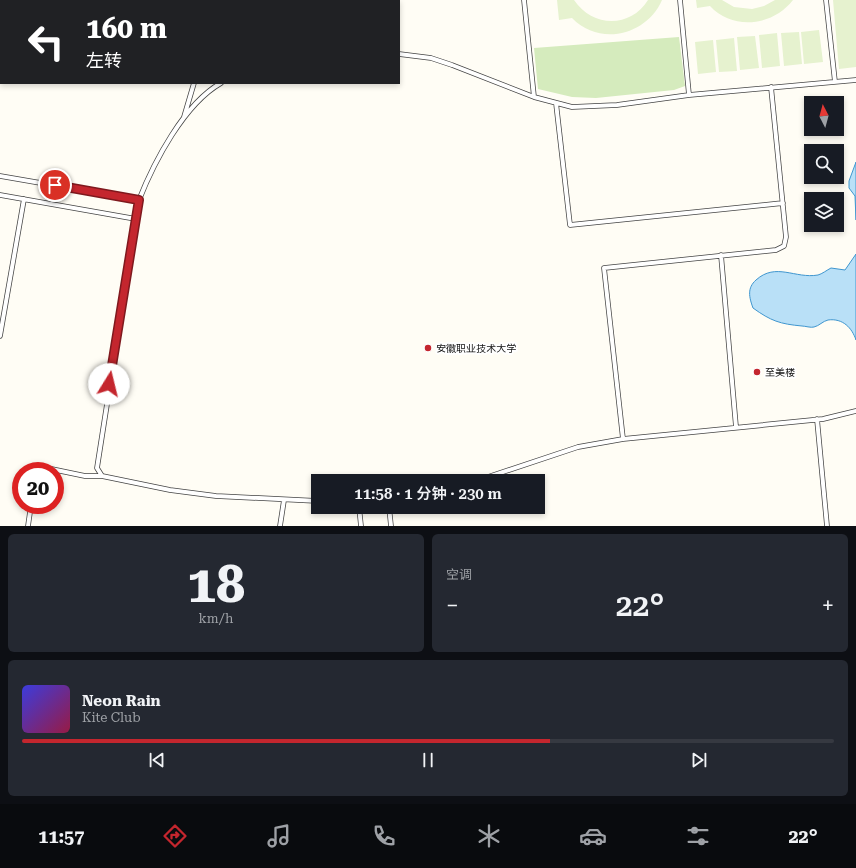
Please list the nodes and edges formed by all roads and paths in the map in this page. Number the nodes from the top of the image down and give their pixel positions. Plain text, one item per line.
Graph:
1 (524, 0) edge
2 (680, 0) edge
3 (826, 0) edge
4 (400, 54) edge
5 (856, 80) edge
6 (835, 82) junction
7 (194, 84) edge
8 (220, 84) edge
9 (771, 87) junction
10 (689, 95) junction
11 (534, 97) junction
12 (556, 103) junction
13 (184, 119) junction
14 (0, 176) edge
15 (0, 195) edge
16 (24, 199) junction
17 (139, 200) junction
18 (783, 203) junction
19 (136, 219) junction
20 (721, 255) junction
21 (0, 336) edge
22 (856, 412) edge
23 (817, 419) junction
24 (736, 427) junction
25 (623, 439) junction
26 (64, 472) edge
27 (497, 474) edge
28 (102, 476) junction
29 (284, 500) junction
30 (311, 502) edge
31 (30, 514) edge
32 (360, 514) edge
33 (390, 514) edge
34 (28, 526) edge
35 (280, 526) edge
36 (361, 526) edge
37 (391, 526) edge
38 (827, 526) edge

1 - 11 lane
2 - 10 lane
3 - 6 lane
4 - 11 lane
5 - 6 lane
6 - 9 lane
7 - 13 lane
8 - 13 lane
9 - 10 lane
9 - 18 lane
10 - 12 lane
11 - 12 lane
12 - 18 lane
13 - 17 lane
14 - 17 lane
15 - 16 lane
16 - 19 lane
16 - 21 lane
17 - 19 lane
18 - 20 lane
19 - 28 lane
20 - 24 lane
20 - 25 lane
22 - 23 lane
23 - 24 lane
23 - 38 lane
24 - 25 lane
25 - 27 lane
26 - 28 lane
28 - 29 lane
29 - 30 lane
29 - 35 lane
31 - 34 lane
32 - 36 lane
33 - 37 lane

